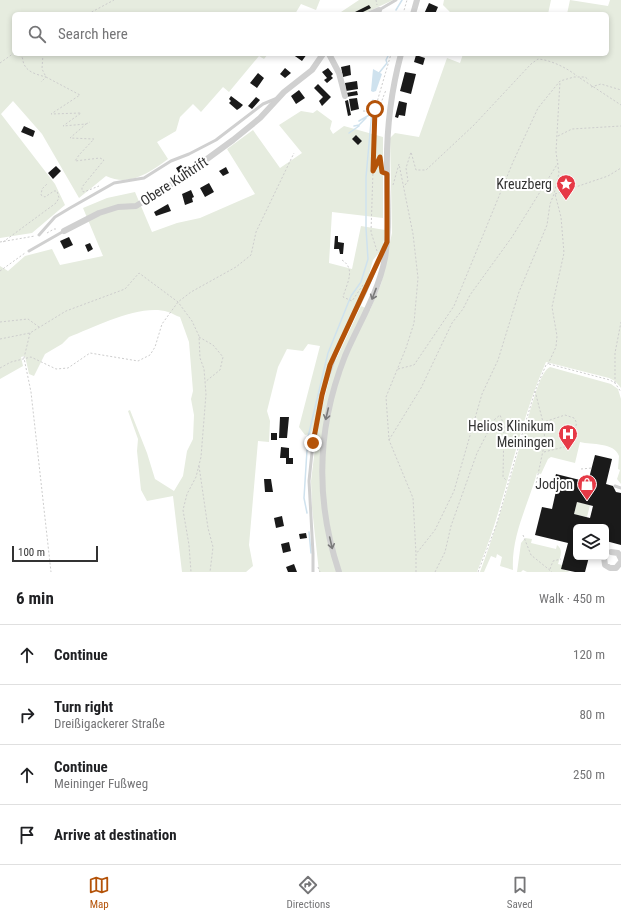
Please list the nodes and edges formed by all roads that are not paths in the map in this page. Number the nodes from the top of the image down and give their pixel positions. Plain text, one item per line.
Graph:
1 (396, 0) edge
2 (417, 0) edge
3 (379, 10) joint
4 (374, 12) edge
5 (414, 12) edge
6 (322, 56) edge
7 (329, 56) edge
8 (401, 56) edge
9 (345, 96) dead end
10 (276, 99) junction
11 (64, 231) joint
12 (39, 235) road end
13 (387, 242) junction
14 (29, 251) road end
15 (615, 486) dead end
16 (621, 488) edge
17 (611, 552) dead end
18 (621, 559) edge
19 (604, 560) edge
20 (621, 562) edge
21 (618, 570) edge
22 (313, 572) edge
23 (339, 572) edge

1 - 3 lane
2 - 5 street
3 - 4 street
6 - 10 street, Obere Kuhtrift
7 - 9 street
8 - 13 street
10 - 11 street, Obere Kuhtrift
10 - 12 lane
11 - 14 lane, Obere Kuhtrift
13 - 22 lane
13 -> 23 street
15 - 16 lane
17 - 18 street
19 - 21 street
20 - 21 street

